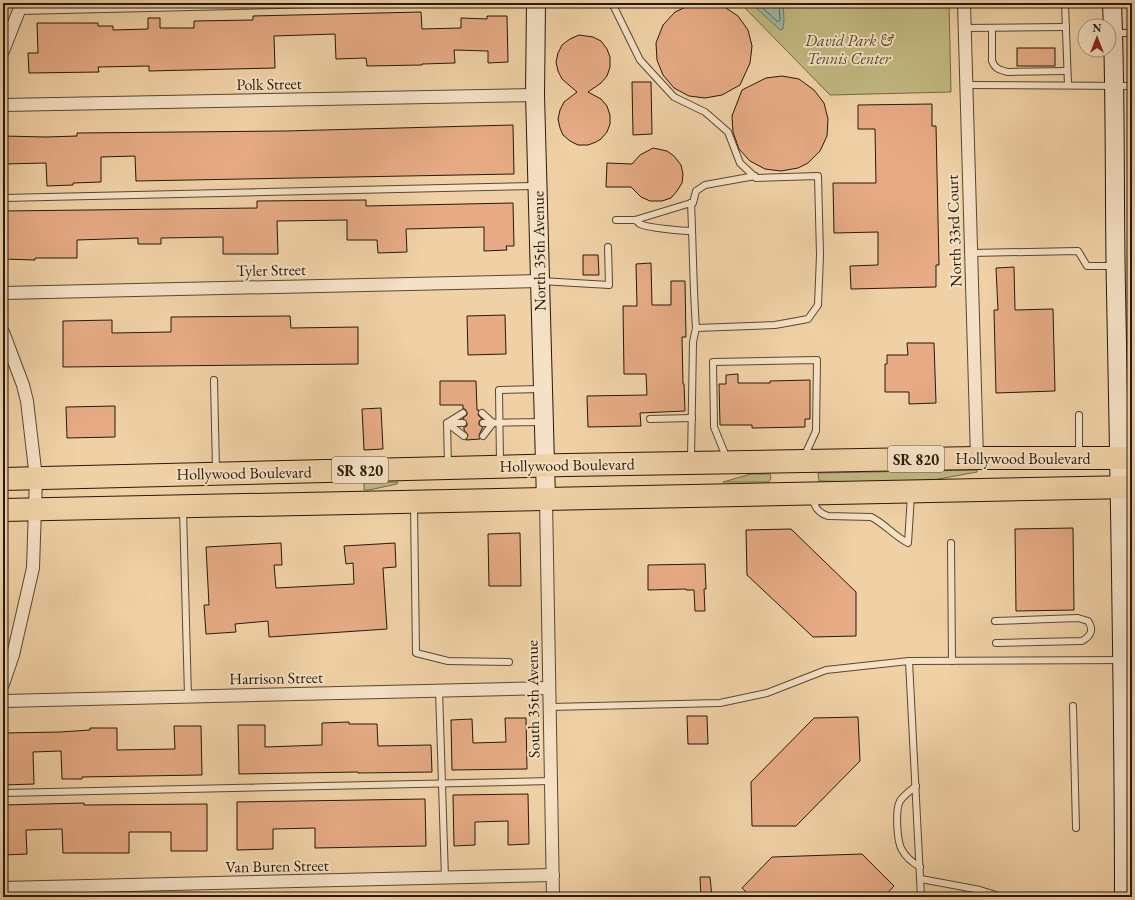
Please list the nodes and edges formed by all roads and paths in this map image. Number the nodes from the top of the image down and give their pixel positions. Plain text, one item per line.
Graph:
1 (365, 3) edge
2 (536, 3) edge
3 (612, 3) edge
4 (964, 3) edge
5 (1065, 3) edge
6 (1112, 3) edge
7 (21, 7) edge
8 (1112, 18) edge
9 (1066, 26) junction
10 (964, 28) junction
11 (992, 28) junction
12 (1117, 33) edge
13 (1132, 33) edge
14 (3, 51) edge
15 (1117, 52) edge
16 (1067, 71) junction
17 (966, 85) junction
18 (1068, 85) junction
19 (1124, 86) edge
20 (535, 95) junction
21 (3, 105) edge
22 (755, 176) junction
23 (538, 186) junction
24 (3, 198) edge
25 (691, 203) junction
26 (616, 220) dead end
27 (635, 220) junction
28 (692, 231) junction
29 (608, 247) dead end
30 (971, 253) junction
31 (1116, 266) junction
32 (540, 281) junction
33 (3, 293) edge
34 (696, 328) junction
35 (3, 332) edge
36 (214, 380) dead end
37 (543, 389) junction
38 (463, 413) dead end
39 (482, 413) dead end
40 (1079, 415) dead end
41 (692, 418) junction
42 (650, 419) dead end
43 (544, 422) junction
44 (447, 423) junction
45 (483, 423) dead end
46 (496, 423) junction
47 (463, 424) dead end
48 (464, 436) dead end
49 (483, 436) dead end
50 (977, 458) junction
51 (1080, 458) junction
52 (1125, 458) edge
53 (802, 461) junction
54 (728, 462) junction
55 (691, 463) junction
56 (545, 465) junction
57 (500, 466) junction
58 (448, 468) junction
59 (216, 474) junction
60 (36, 478) junction
61 (3, 479) edge
62 (1126, 487) edge
63 (912, 492) junction
64 (811, 494) junction
65 (546, 500) junction
66 (414, 502) junction
67 (183, 507) junction
68 (3, 510) edge
69 (35, 510) junction
70 (951, 543) dead end
71 (995, 621) dead end
72 (996, 642) dead end
73 (1127, 660) edge
74 (909, 661) junction
75 (952, 661) junction
76 (510, 662) dead end
77 (3, 684) edge
78 (549, 688) junction
79 (439, 690) junction
80 (188, 696) junction
81 (3, 701) edge
82 (1073, 706) dead end
83 (550, 707) junction
84 (551, 781) junction
85 (442, 784) junction
86 (916, 786) junction
87 (1128, 789) edge
88 (3, 793) edge
89 (1076, 828) dead end
90 (920, 867) junction
91 (553, 876) junction
92 (445, 878) junction
93 (921, 879) junction
94 (6, 891) edge
95 (553, 897) edge
96 (921, 897) edge
97 (1002, 897) edge
98 (1124, 897) edge

1 - 7 lane
2 - 20 street, North 35th Avenue
3 - 22 lane
4 - 10 street, North 33rd Court
5 - 9 lane
6 - 8 street
7 - 14 street
9 - 11 lane
9 - 16 lane
10 - 11 lane
10 - 17 street, North 33rd Court
11 - 16 lane
12 - 13 lane
15 - 19 street
16 - 18 lane
17 - 18 lane
17 - 30 street, North 33rd Court
18 - 19 lane
19 - 31 street
20 - 21 street, Polk Street
20 - 23 street, North 35th Avenue
22 - 25 lane
22 - 34 lane
23 - 24 lane
23 - 32 street, North 35th Avenue
25 - 27 lane
25 - 28 lane
26 - 27 lane
27 - 28 lane
28 - 34 lane
29 - 32 lane
30 - 31 lane
30 - 50 street, North 33rd Court
31 - 52 street
32 - 33 street, Tyler Street
32 - 37 street, North 35th Avenue
34 - 41 lane
35 - 60 street
36 - 59 lane
37 - 43 street, North 35th Avenue
37 - 46 lane
38 - 44 lane
39 - 46 lane
40 - 51 lane
41 - 42 lane
41 - 55 lane
43 - 46 lane
43 - 56 street, North 35th Avenue
44 - 47 lane
44 - 48 lane
44 - 58 lane
45 - 46 lane
46 - 49 lane
46 - 57 lane
50 - 51 highway, Hollywood Boulevard / SR 820
50 - 53 highway, Hollywood Boulevard / SR 820
51 - 52 highway, Hollywood Boulevard / SR 820
52 - 62 street
53 - 54 highway, Hollywood Boulevard / SR 820
53 - 54 lane
54 - 55 highway, Hollywood Boulevard / SR 820
55 - 56 highway, Hollywood Boulevard / SR 820
56 - 57 highway, Hollywood Boulevard / SR 820
56 - 65 street, North 35th Avenue
57 - 58 highway, Hollywood Boulevard / SR 820
58 - 59 highway, Hollywood Boulevard / SR 820
59 - 60 highway, Hollywood Boulevard / SR 820
60 - 61 highway, Hollywood Boulevard / SR 820
60 - 69 street
62 - 63 highway, Hollywood Boulevard / SR 820
62 - 73 street
63 - 64 highway, Hollywood Boulevard / SR 820
63 - 64 lane
64 - 65 highway, Hollywood Boulevard / SR 820
65 - 66 highway, Hollywood Boulevard / SR 820
65 - 78 street, South 35th Avenue
66 - 67 highway, Hollywood Boulevard / SR 820
66 - 76 lane
67 - 69 highway, Hollywood Boulevard / SR 820
67 - 80 lane
68 - 69 highway, Hollywood Boulevard / SR 820
69 - 77 street
70 - 75 lane
71 - 72 lane
73 - 75 lane
73 - 87 street
74 - 75 lane
74 - 83 lane
74 - 86 lane
78 - 79 street, Harrison Street
78 - 83 street, South 35th Avenue
79 - 80 street, Harrison Street
79 - 85 lane
80 - 81 street, Harrison Street
82 - 89 lane
83 - 84 street, South 35th Avenue
84 - 85 lane
84 - 91 street, South 35th Avenue
85 - 88 lane
85 - 92 lane
86 - 90 lane
86 - 90 lane
87 - 98 street
90 - 93 lane
91 - 92 street, Van Buren Street
91 - 95 street, South 35th Avenue
92 - 94 street, Van Buren Street
93 - 96 lane
93 - 97 lane

